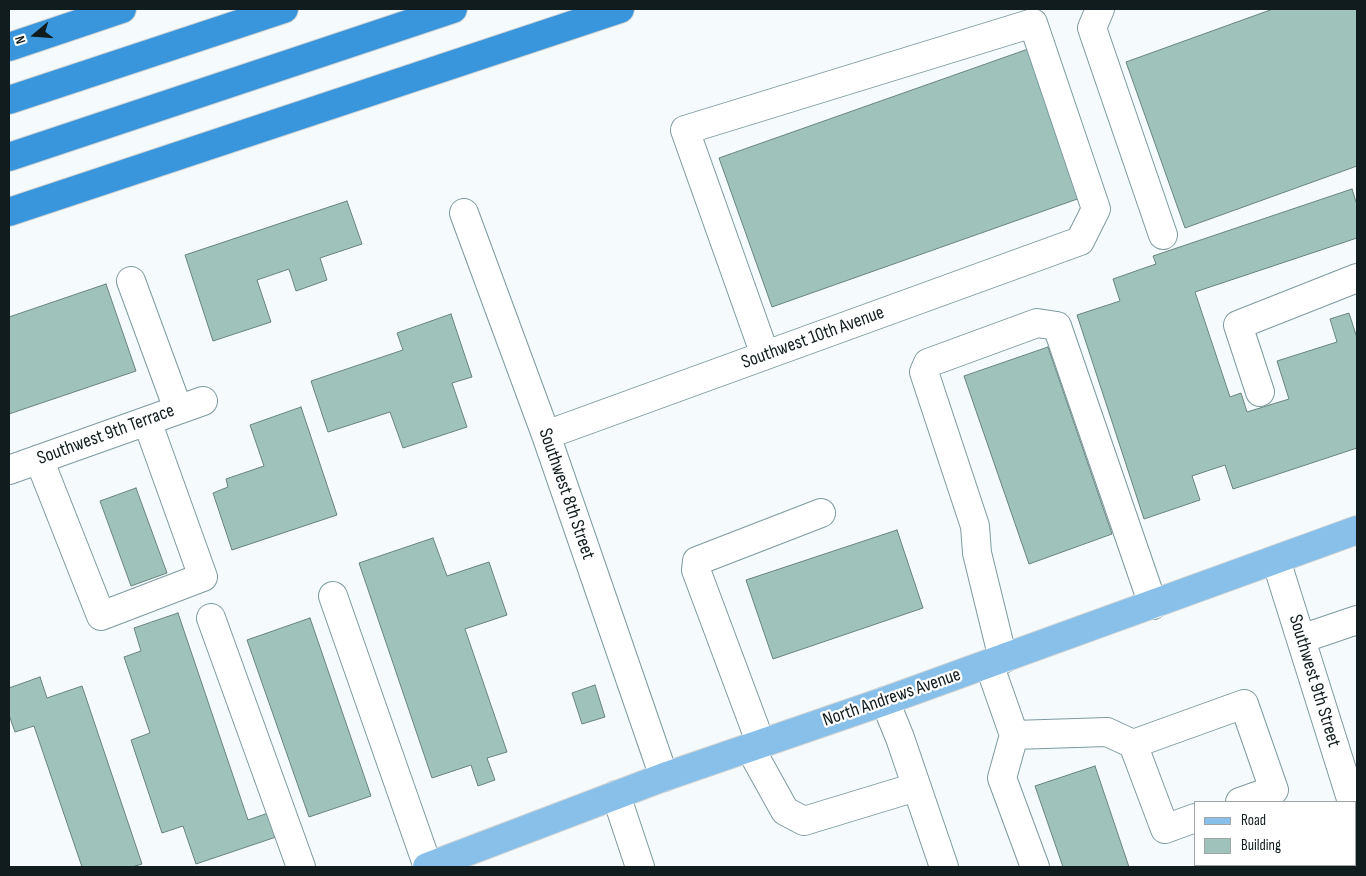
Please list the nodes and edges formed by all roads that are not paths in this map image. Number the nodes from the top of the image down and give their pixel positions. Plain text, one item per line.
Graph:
1 (122, 9) edge
2 (284, 9) edge
3 (453, 9) edge
4 (620, 9) edge
5 (1100, 9) edge
6 (265, 13) edge
7 (9, 47) edge
8 (9, 100) edge
9 (9, 157) edge
10 (9, 212) edge
11 (464, 213) dead end
12 (1164, 235) dead end
13 (1357, 278) edge
14 (131, 281) dead end
15 (765, 355) junction
16 (1260, 392) dead end
17 (147, 421) junction
18 (546, 435) junction
19 (39, 459) junction
20 (9, 470) edge
21 (821, 512) dead end
22 (1357, 530) edge
23 (1276, 560) junction
24 (333, 596) dead end
25 (1153, 605) junction
26 (211, 618) dead end
27 (1357, 620) edge
28 (1301, 640) junction
29 (996, 661) junction
30 (885, 701) junction
31 (1014, 735) junction
32 (1133, 744) junction
33 (755, 746) junction
34 (664, 777) junction
35 (916, 787) junction
36 (616, 796) junction
37 (1243, 801) edge
38 (1352, 801) edge
39 (1194, 818) edge
40 (437, 865) edge
41 (302, 867) edge
42 (640, 867) edge
43 (944, 867) edge
44 (1035, 867) edge

1 - 7 highway
2 - 6 highway
3 - 9 highway
4 - 10 highway
5 - 12 street
6 - 8 highway
11 - 18 street, Southwest 8th Street
13 - 16 street
14 - 17 street, Southwest 9th Terrace
15 - 15 street, Southwest 10th Avenue
15 - 18 street, Southwest 10th Avenue
17 - 19 street, Southwest 9th Terrace
17 - 19 street
18 - 34 street, Southwest 8th Street
19 - 20 street, Southwest 9th Terrace
21 - 33 street
22 - 23 main road, North Andrews Avenue
23 - 25 main road, North Andrews Avenue
23 - 28 street, Southwest 9th Street
24 - 40 street
25 - 29 main road, North Andrews Avenue
25 - 29 street
26 - 41 street
27 - 28 street
28 - 38 street, Southwest 9th Street
29 - 30 main road, North Andrews Avenue
29 - 31 street
30 - 33 main road, North Andrews Avenue
30 - 35 street
31 - 32 street
31 - 44 street
32 - 37 street
32 - 39 street
33 - 34 main road, North Andrews Avenue
33 - 35 street
34 - 36 main road, North Andrews Avenue
35 - 43 street
36 - 40 main road, North Andrews Avenue
36 - 42 street

